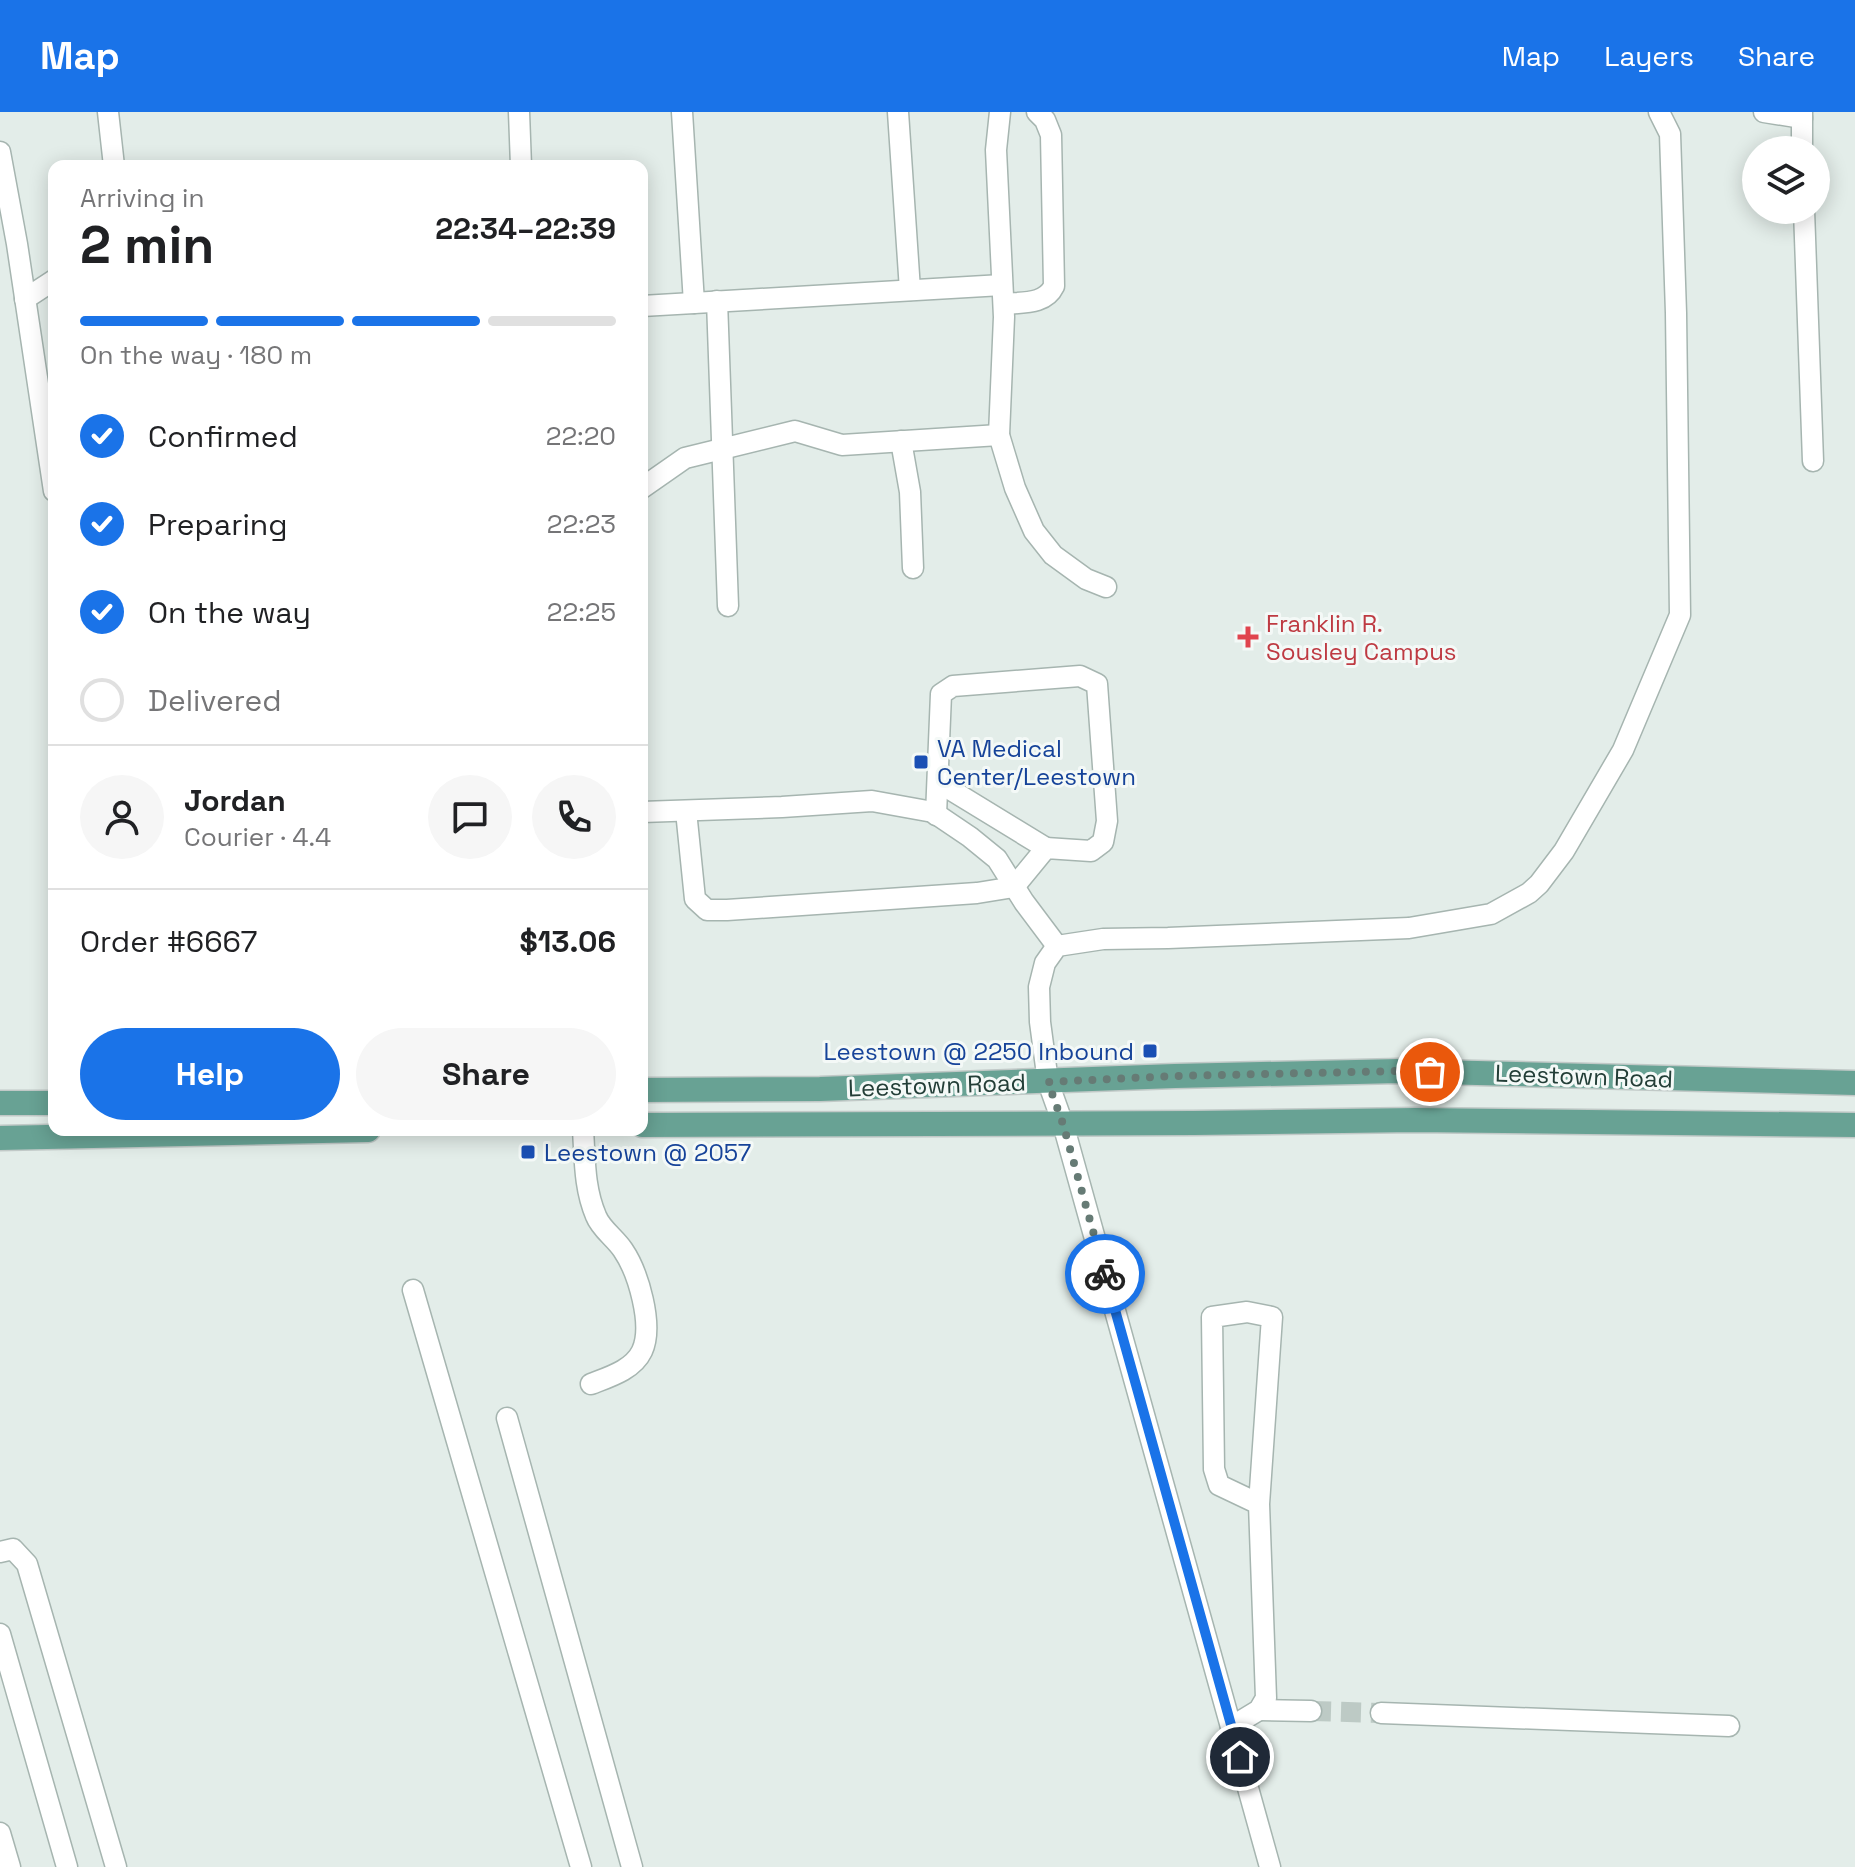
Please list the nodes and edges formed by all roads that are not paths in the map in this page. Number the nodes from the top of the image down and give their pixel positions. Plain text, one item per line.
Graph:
1 (108, 112) edge
2 (519, 112) edge
3 (682, 112) edge
4 (898, 112) edge
5 (1000, 112) edge
6 (1037, 112) edge
7 (1659, 112) edge
8 (1764, 112) edge
9 (1802, 115) edge
10 (1802, 136) edge
11 (0, 152) edge
12 (113, 160) edge
13 (521, 160) edge
14 (1805, 224) edge
15 (9, 246) edge
16 (48, 284) edge
17 (910, 290) junction
18 (1003, 295) junction
19 (25, 299) junction
20 (717, 301) junction
21 (694, 303) junction
22 (648, 306) edge
23 (999, 435) junction
24 (901, 441) junction
25 (722, 449) junction
26 (48, 451) edge
27 (1813, 461) dead end
28 (648, 484) edge
29 (913, 568) dead end
30 (1106, 587) dead end
31 (728, 606) dead end
32 (938, 782) junction
33 (686, 811) junction
34 (648, 812) edge
35 (936, 815) junction
36 (1046, 848) junction
37 (1014, 887) junction
38 (1057, 946) junction
39 (1048, 1082) junction
40 (1855, 1083) edge
41 (648, 1090) edge
42 (0, 1103) edge
43 (48, 1103) edge
44 (1063, 1124) junction
45 (648, 1125) edge
46 (1855, 1125) edge
47 (59, 1136) edge
48 (583, 1136) edge
49 (0, 1138) edge
50 (413, 1290) dead end
51 (591, 1384) dead end
52 (507, 1418) dead end
53 (1259, 1504) junction
54 (0, 1552) edge
55 (0, 1634) edge
56 (1259, 1710) junction
57 (1311, 1711) tunnel mouth
58 (1381, 1713) tunnel mouth
59 (1729, 1726) dead end
60 (1231, 1727) junction
61 (0, 1833) edge
62 (10, 1867) edge
63 (67, 1867) edge
64 (116, 1867) edge
65 (581, 1867) edge
66 (632, 1867) edge
67 (1270, 1867) edge

1 - 12 street
2 - 13 street
3 - 21 street
4 - 17 street
5 - 18 street
6 - 18 street
7 - 38 street
8 - 9 street
9 - 10 street
11 - 15 street
14 - 27 street
15 - 19 street
16 - 19 street
17 - 18 street
17 - 20 street
18 - 23 street
19 - 26 street
20 - 21 street
20 - 25 street
21 - 22 street
23 - 24 street
23 - 30 street
24 - 25 street
24 - 29 street
25 - 28 street
25 - 31 street
32 - 35 street
32 - 36 street
32 - 36 street
33 - 34 street
33 - 35 street
33 - 37 street
35 - 37 street
36 - 37 street
37 - 38 street
38 - 39 street
39 - 40 main road, Leestown Road
39 - 41 main road, Leestown Road
39 - 44 street
42 - 43 main road
44 - 45 main road, Leestown Road
44 - 46 main road, Leestown Road
44 - 60 street
47 - 49 main road
48 - 51 street
50 - 65 street
52 - 66 street
53 - 53 street
53 - 56 street
54 - 64 street
55 - 63 street
56 - 57 street
56 - 60 street
58 - 59 street
60 - 67 street
61 - 62 street

